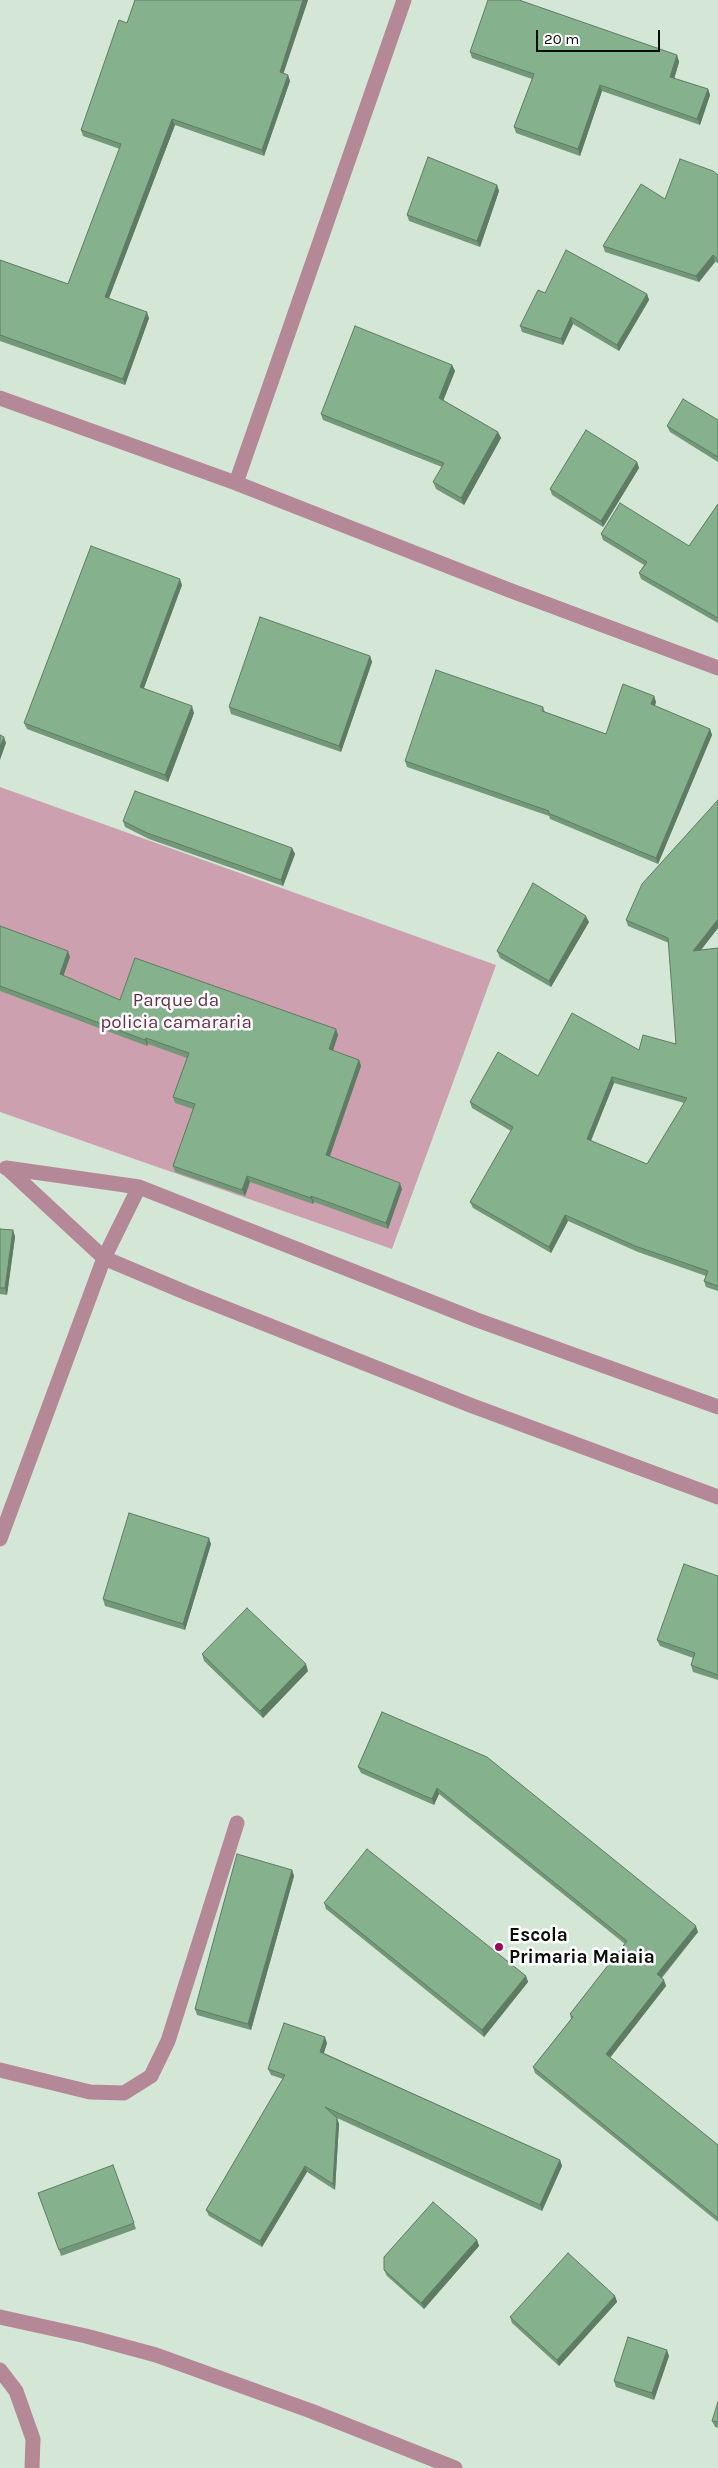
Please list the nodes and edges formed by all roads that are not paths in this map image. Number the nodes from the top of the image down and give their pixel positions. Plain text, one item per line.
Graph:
1 (404, 0) edge
2 (0, 398) edge
3 (236, 483) junction
4 (718, 668) edge
5 (4, 1167) edge
6 (139, 1187) junction
7 (104, 1258) junction
8 (718, 1407) edge
9 (718, 1497) edge
10 (0, 1539) edge
11 (237, 1823) dead end
12 (0, 2070) edge
13 (0, 2317) edge
14 (0, 2370) edge
15 (32, 2468) edge
16 (455, 2468) edge

1 - 3 street
2 - 3 street
3 - 4 street
5 - 6 street
5 - 7 street
6 - 7 street
6 - 8 street
7 - 9 street
7 - 10 street
11 - 12 street
13 - 16 street
14 - 15 street

